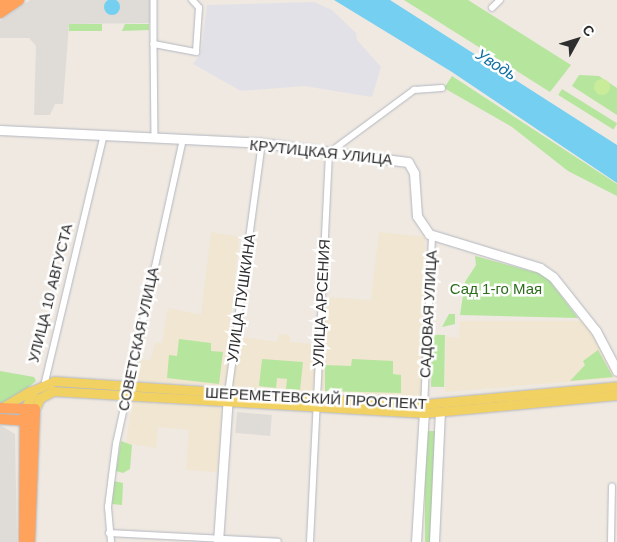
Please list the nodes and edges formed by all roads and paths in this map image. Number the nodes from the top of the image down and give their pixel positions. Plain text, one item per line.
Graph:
1 (6, 0) edge
2 (19, 0) edge
3 (154, 0) edge
4 (192, 0) edge
5 (500, 0) edge
6 (0, 4) edge
7 (492, 8) dead end
8 (0, 13) edge
9 (154, 44) junction
10 (442, 88) dead end
11 (0, 130) edge
12 (104, 135) junction
13 (155, 137) junction
14 (182, 139) junction
15 (262, 143) junction
16 (329, 153) junction
17 (432, 237) junction
18 (617, 371) edge
19 (46, 382) junction
20 (617, 386) edge
21 (37, 387) junction
22 (127, 391) junction
23 (617, 395) edge
24 (228, 398) junction
25 (317, 405) junction
26 (0, 407) edge
27 (30, 409) junction
28 (424, 409) junction
29 (440, 412) junction
30 (5, 419) edge
31 (29, 421) junction
32 (24, 434) junction
33 (612, 487) dead end
34 (109, 533) junction
35 (218, 539) edge
36 (24, 542) edge
37 (30, 542) edge
38 (111, 542) edge
39 (278, 542) edge
40 (310, 542) edge
41 (416, 542) edge
42 (434, 542) edge
43 (611, 542) edge

1 - 6 highway
2 - 8 highway
3 - 9 street
4 - 9 street
5 - 7 street
9 - 13 street
10 - 16 street
11 - 12 street, КРУТИЦКАЯ УЛИЦА
12 - 13 street, КРУТИЦКАЯ УЛИЦА
12 - 19 street, УЛИЦА 10 АВГУСТА
13 - 14 street, КРУТИЦКАЯ УЛИЦА
14 - 15 street, КРУТИЦКАЯ УЛИЦА
14 - 22 street, СОВЕТСКАЯ УЛИЦА
15 - 16 street, КРУТИЦКАЯ УЛИЦА
15 - 24 street, УЛИЦА ПУШКИНА
16 - 17 street, КРУТИЦКАЯ УЛИЦА
16 - 25 street, УЛИЦА АРСЕНИЯ
17 - 18 street
17 - 28 street, САДОВАЯ УЛИЦА
19 - 21 main road, УЛИЦА 10 АВГУСТА
19 - 22 main road, ШЕРЕМЕТЕВСКИЙ ПРОСПЕКТ
20 - 28 main road, ШЕРЕМЕТЕВСКИЙ ПРОСПЕКТ
21 - 26 main road, УЛИЦА 10 АВГУСТА
21 - 27 main road
22 - 24 main road, ШЕРЕМЕТЕВСКИЙ ПРОСПЕКТ
22 - 27 main road, ШЕРЕМЕТЕВСКИЙ ПРОСПЕКТ
22 - 34 street, СОВЕТСКАЯ УЛИЦА
23 - 29 main road, ШЕРЕМЕТЕВСКИЙ ПРОСПЕКТ
24 - 25 main road, ШЕРЕМЕТЕВСКИЙ ПРОСПЕКТ
24 - 35 street, УЛИЦА ПУШКИНА
25 - 28 main road, ШЕРЕМЕТЕВСКИЙ ПРОСПЕКТ
25 - 40 street, УЛИЦА АРСЕНИЯ
26 - 27 highway
27 - 31 highway
28 - 29 main road, ШЕРЕМЕТЕВСКИЙ ПРОСПЕКТ
28 - 41 street, САДОВАЯ УЛИЦА
29 - 42 street
30 - 31 highway
30 - 32 highway
31 - 32 highway
31 - 37 highway
32 - 36 highway
33 - 43 street
34 - 35 street
34 - 38 street, СОВЕТСКАЯ УЛИЦА
35 - 39 street

